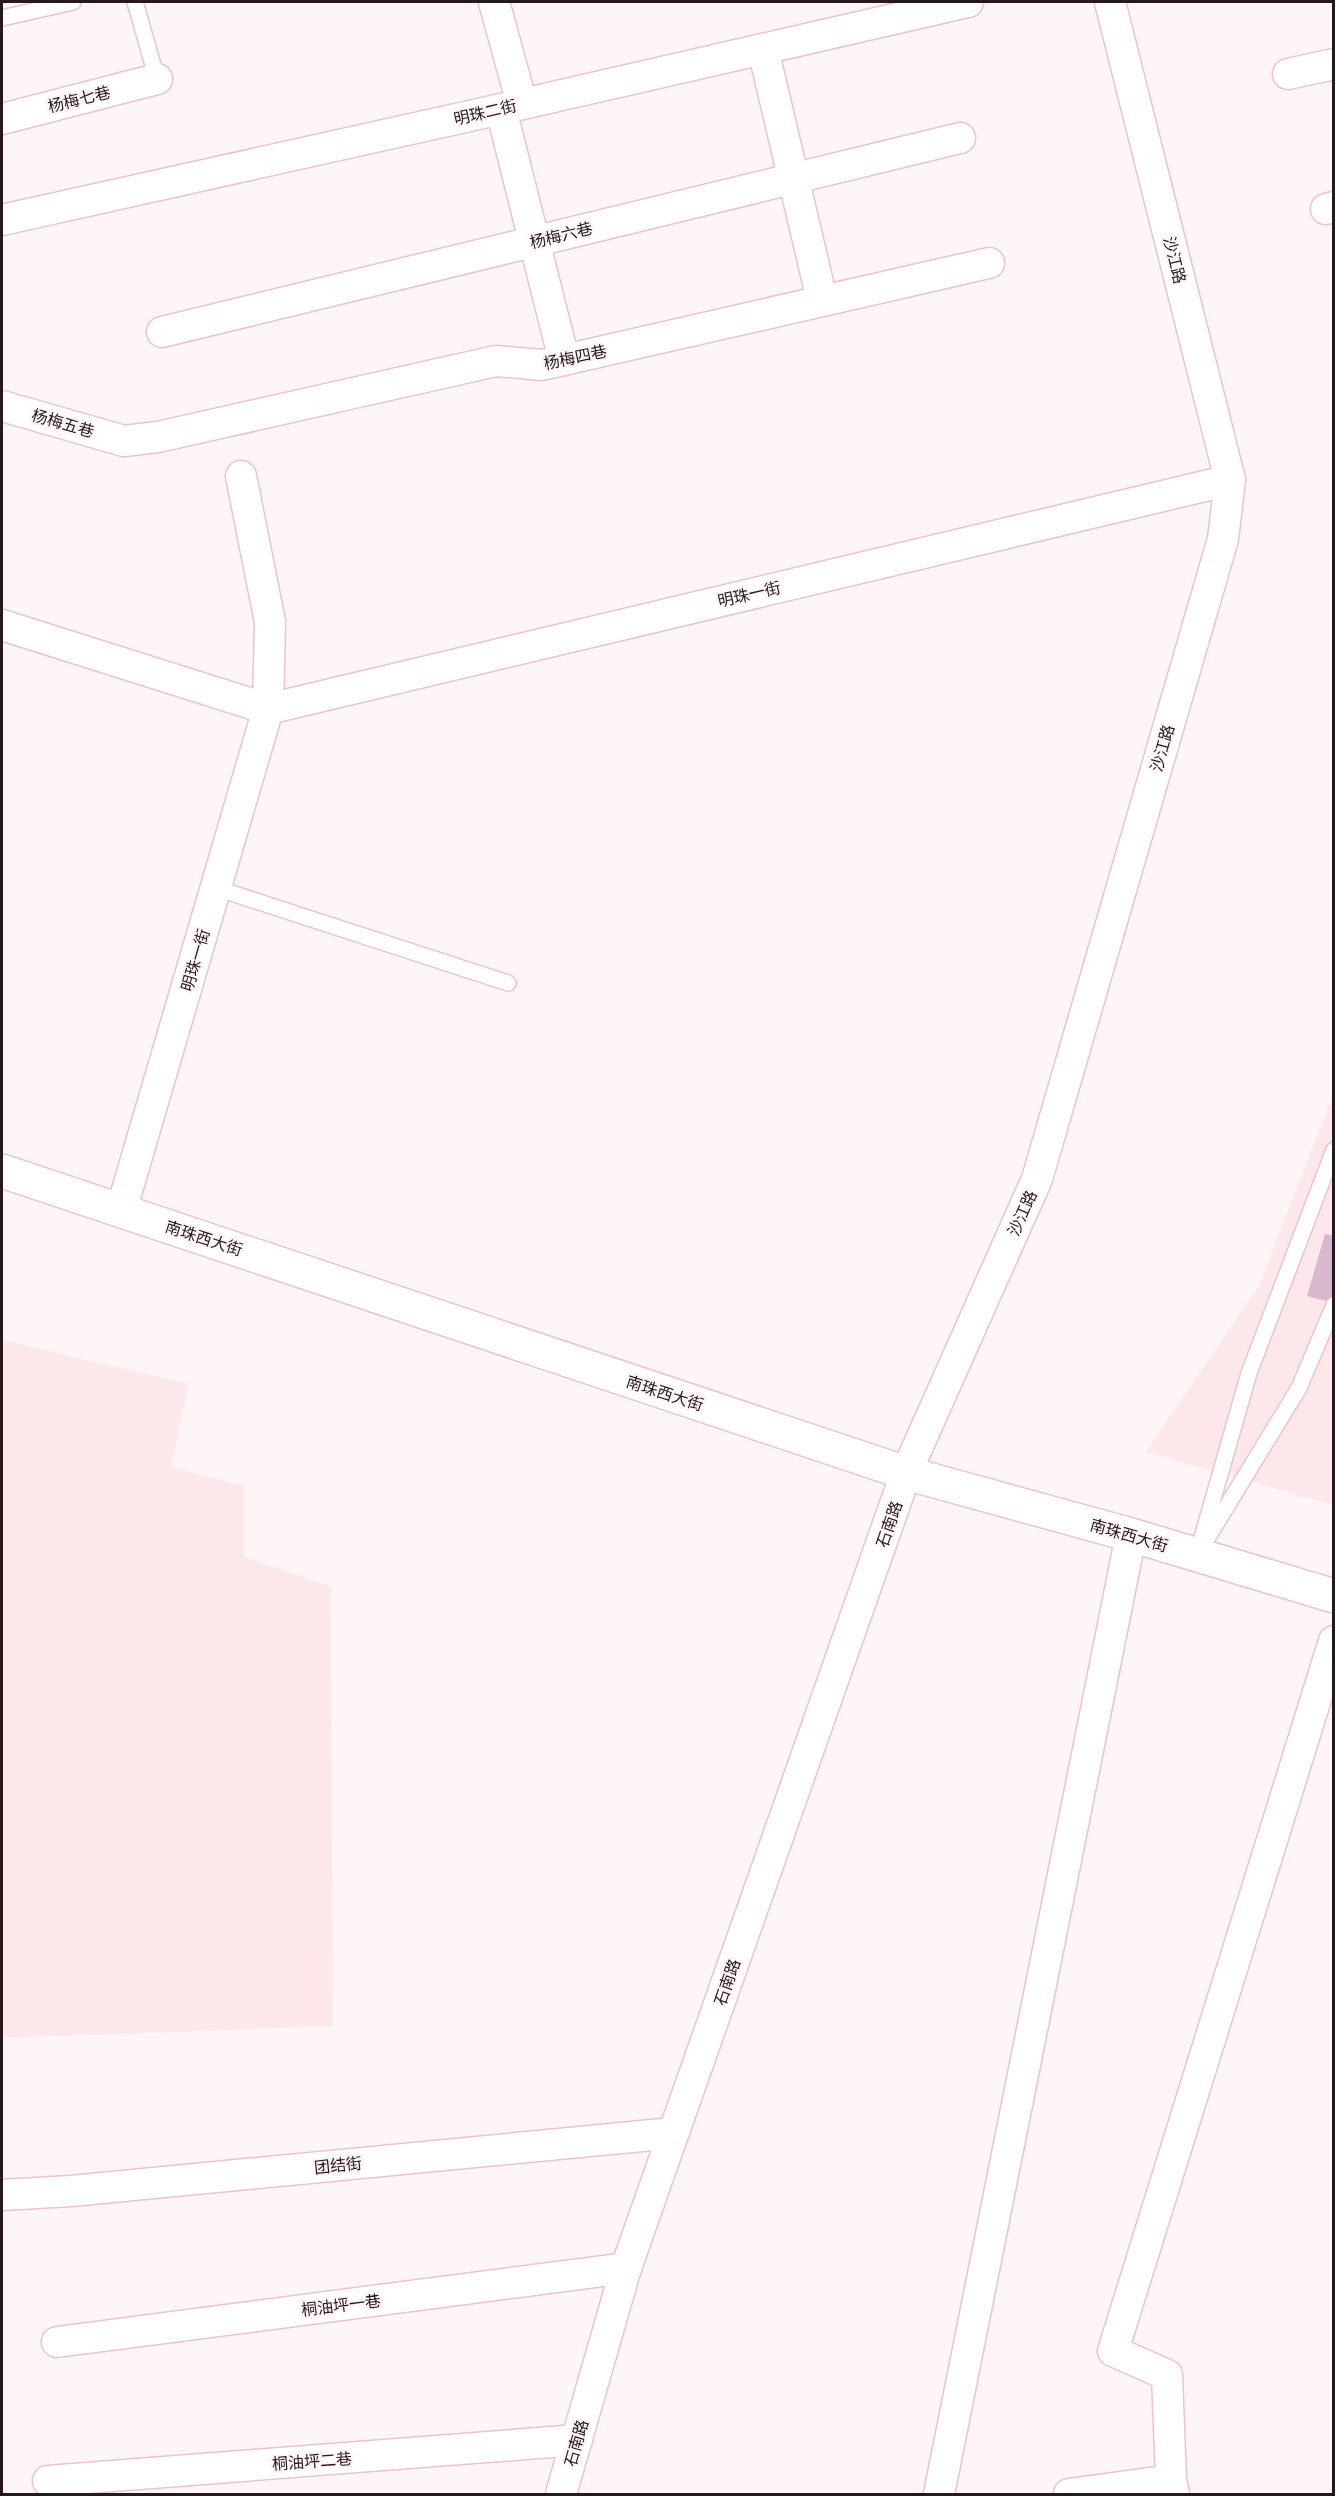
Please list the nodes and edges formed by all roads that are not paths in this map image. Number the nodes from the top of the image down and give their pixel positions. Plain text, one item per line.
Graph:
1 (73, 2) edge
2 (135, 2) edge
3 (494, 2) edge
4 (968, 2) edge
5 (1110, 2) edge
6 (2, 18) edge
7 (763, 49) junction
8 (1334, 64) edge
9 (1287, 74) dead end
10 (157, 80) joint
11 (511, 107) junction
12 (2, 119) edge
13 (960, 138) dead end
14 (794, 179) junction
15 (2, 220) edge
16 (534, 241) junction
17 (989, 263) dead end
18 (822, 300) junction
19 (162, 332) dead end
20 (564, 360) junction
21 (2, 406) edge
22 (124, 441) joint
23 (241, 476) dead end
24 (1230, 480) junction
25 (2, 624) edge
26 (268, 709) junction
27 (216, 888) junction
28 (508, 982) dead end
29 (1334, 1150) edge
30 (2, 1171) edge
31 (121, 1211) junction
32 (1334, 1305) edge
33 (906, 1473) junction
34 (1131, 1535) junction
35 (1197, 1555) junction
36 (1334, 1596) edge
37 (1334, 1641) edge
38 (673, 2133) junction
39 (2, 2195) edge
40 (626, 2268) junction
41 (57, 2342) dead end
42 (577, 2440) junction
43 (48, 2481) dead end
44 (1172, 2487) edge
45 (561, 2494) edge
46 (939, 2494) edge
47 (1069, 2494) edge

1 - 6 lane
2 - 10 lane
3 - 11 street
4 - 7 street, 明珠二街
5 - 24 street, 沙江路
7 - 11 street, 明珠二街
7 - 14 street
8 - 9 street
10 - 12 street, 杨梅七巷
11 - 15 street, 明珠二街
11 - 16 street
13 - 14 street, 杨梅六巷
14 - 16 street, 杨梅六巷
14 - 18 street
16 - 19 street, 杨梅六巷
16 - 20 street
17 - 18 street, 杨梅四巷
18 - 20 street, 杨梅四巷
20 - 22 street, 杨梅四巷
21 - 22 street, 杨梅五巷
23 - 26 street
24 - 26 street, 明珠一街
24 - 33 street, 沙江路
25 - 26 street
26 - 27 street, 明珠一街
27 - 28 lane
27 - 31 street, 明珠一街
29 - 35 lane
30 - 31 main road, 南珠西大街
31 - 33 main road, 南珠西大街
32 - 35 lane
33 - 34 main road, 南珠西大街
33 - 38 street, 石南路
34 - 35 main road, 南珠西大街
34 - 46 street
35 - 36 main road, 南珠西大街
37 - 44 street
38 - 39 street, 团结街
38 - 40 street, 石南路
40 - 41 street, 桐油坪一巷
40 - 42 street, 石南路
42 - 43 street, 桐油坪二巷
42 - 45 street, 石南路
44 - 47 street

